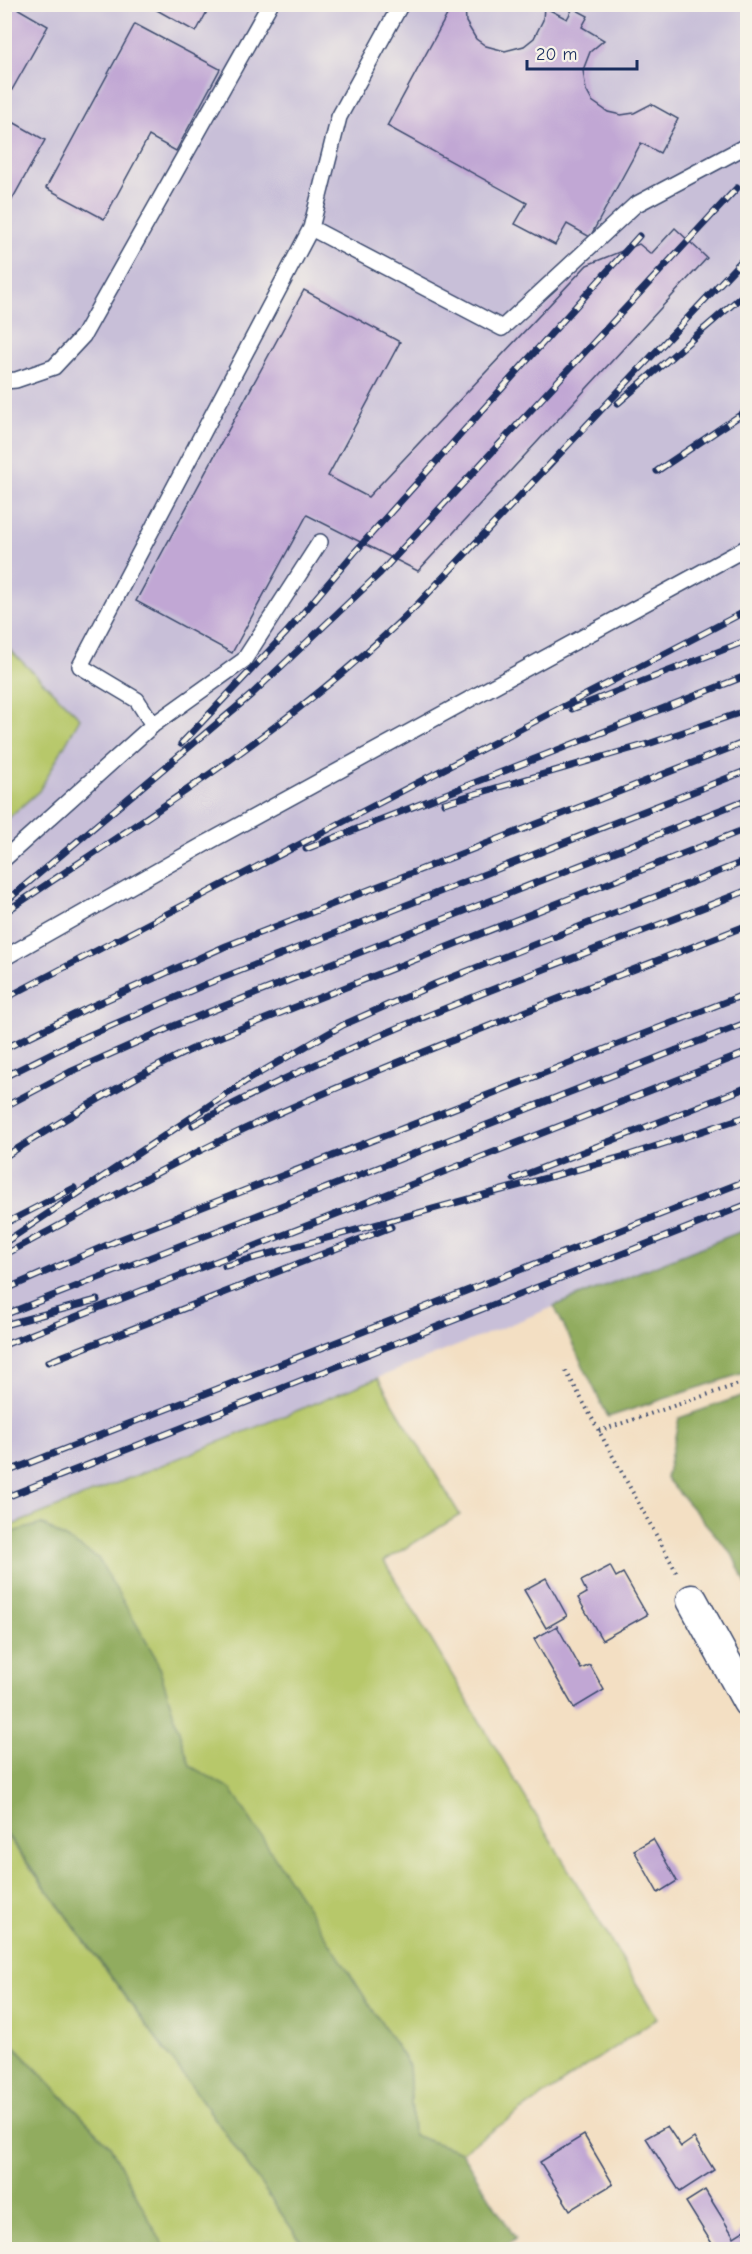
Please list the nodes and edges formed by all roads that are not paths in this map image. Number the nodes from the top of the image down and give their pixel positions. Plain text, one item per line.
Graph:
1 (270, 4) edge
2 (401, 4) edge
3 (747, 146) edge
4 (311, 228) junction
5 (4, 381) edge
6 (320, 542) dead end
7 (747, 547) edge
8 (153, 725) junction
9 (4, 859) edge
10 (4, 958) edge
11 (692, 1600) road end
12 (747, 1702) edge

1 - 5 lane
2 - 4 lane
3 - 4 lane
4 - 8 lane
6 - 8 lane
7 - 10 lane
8 - 9 lane
11 - 12 street

